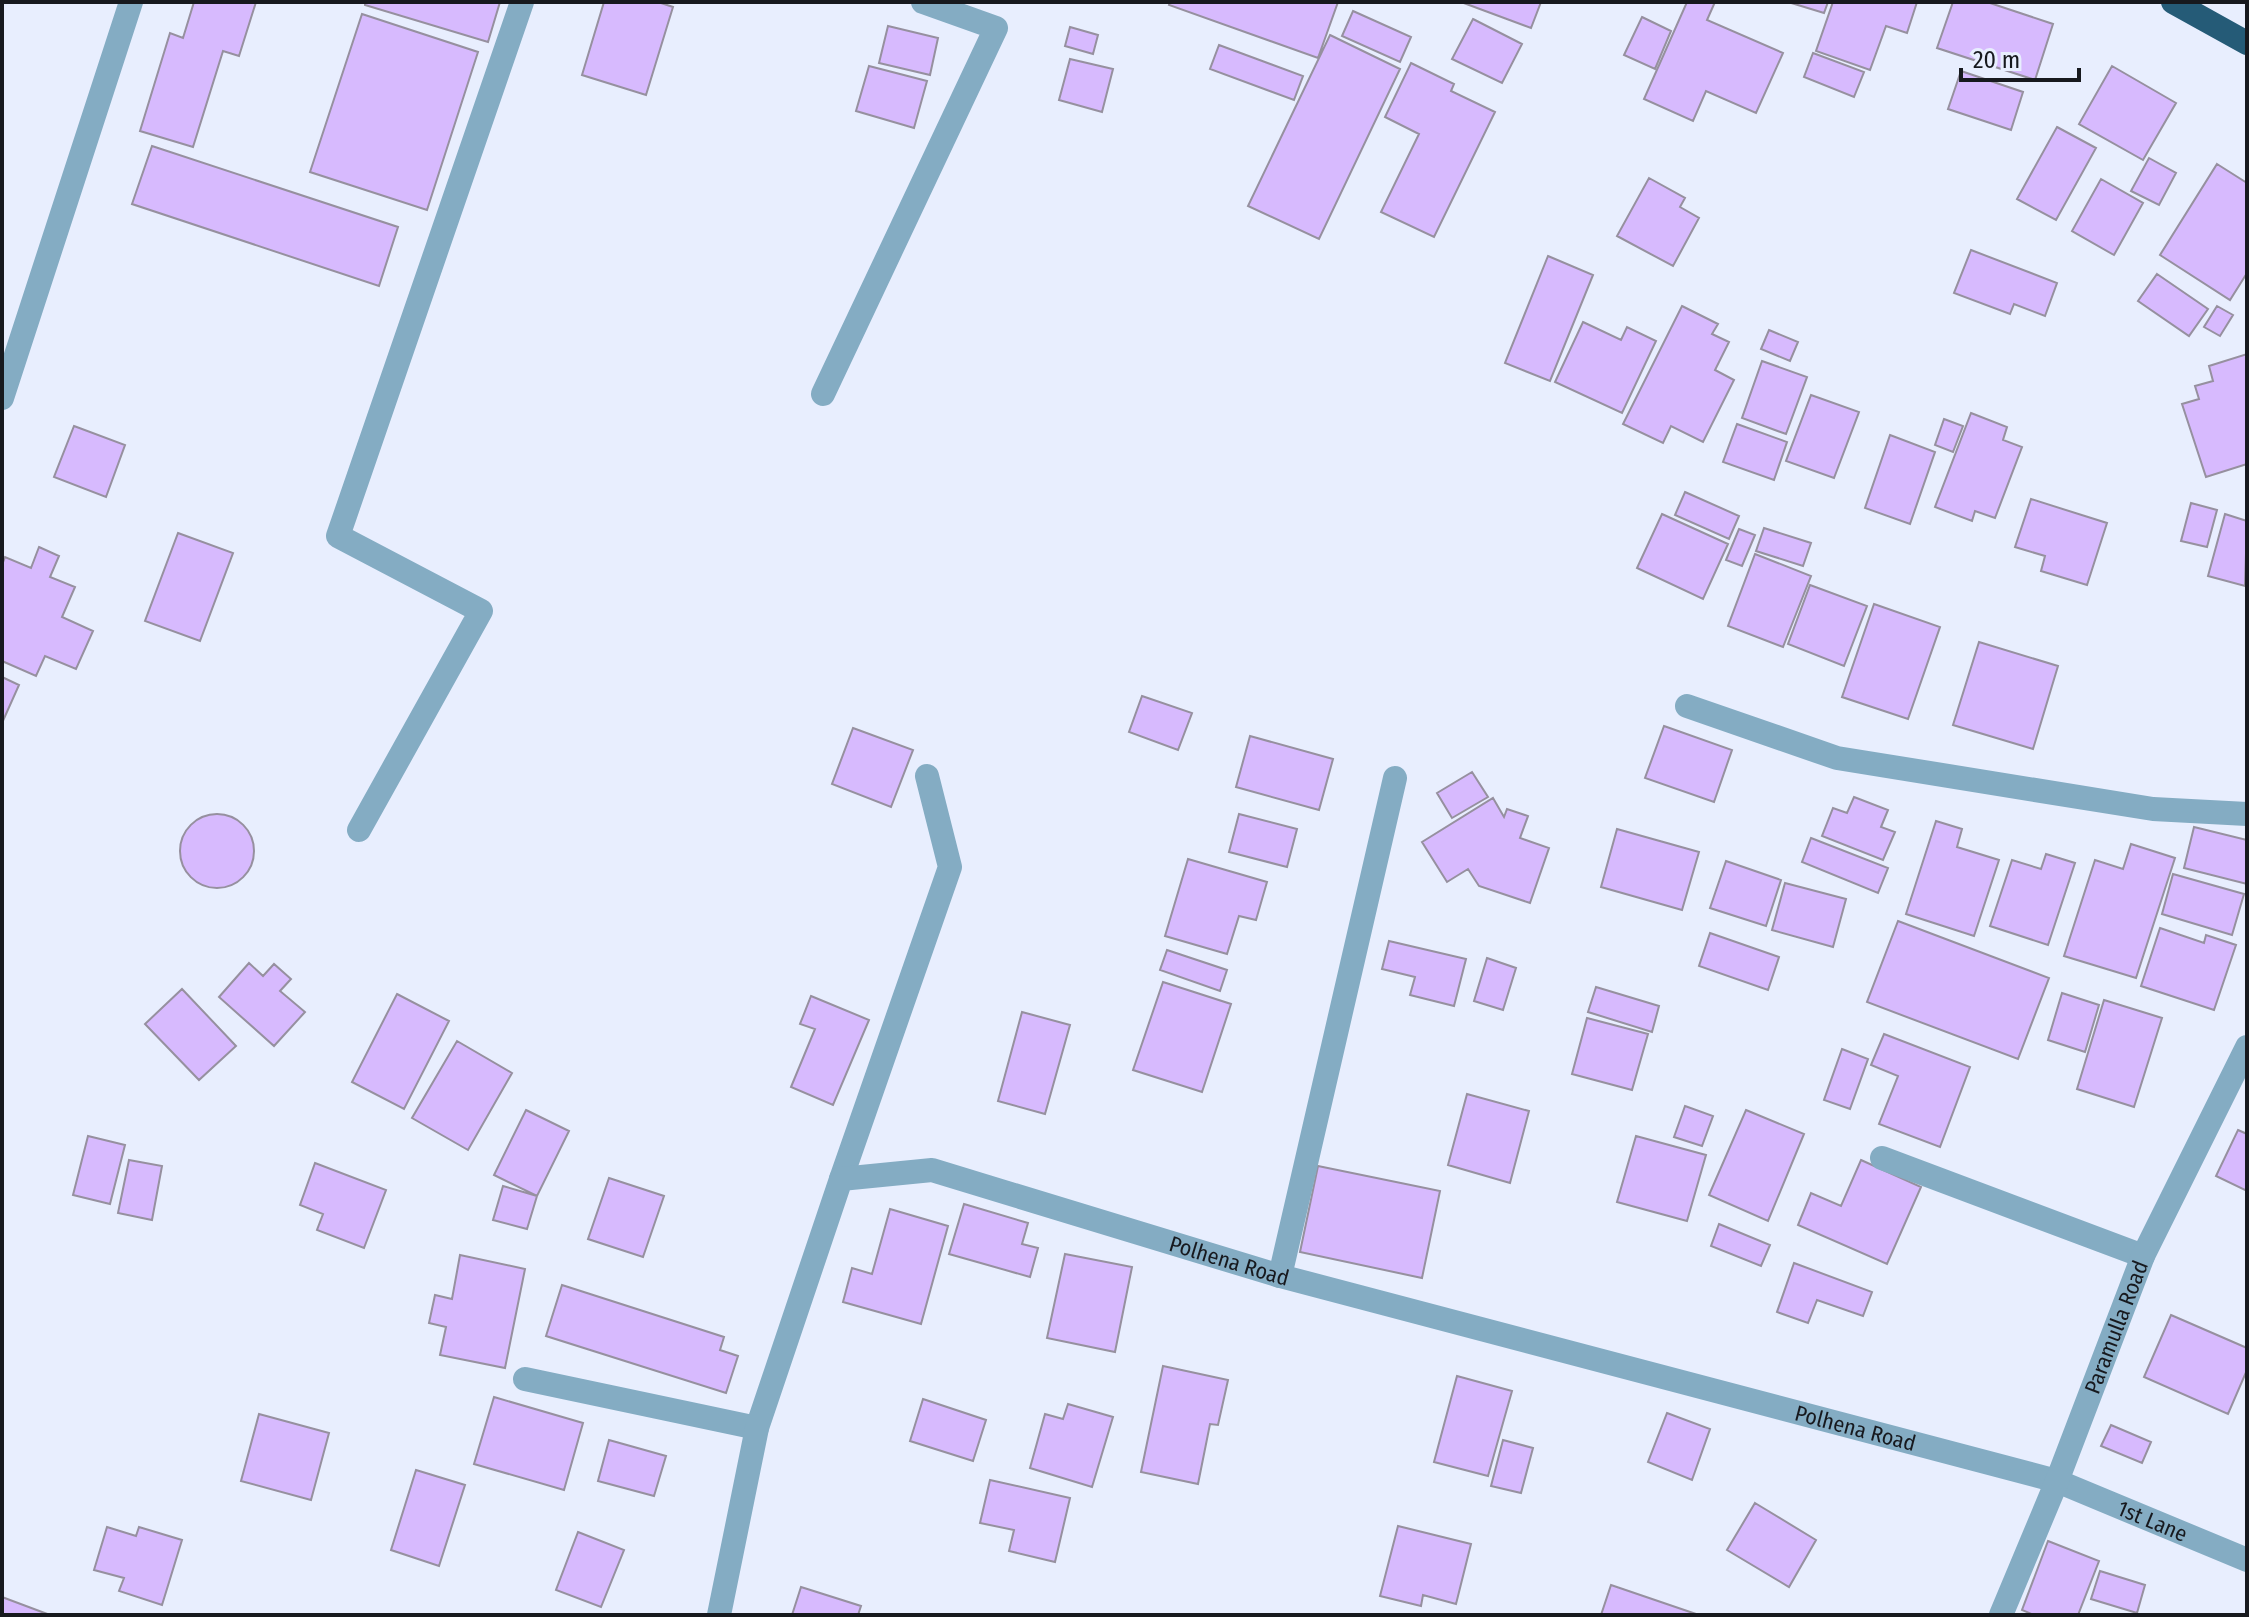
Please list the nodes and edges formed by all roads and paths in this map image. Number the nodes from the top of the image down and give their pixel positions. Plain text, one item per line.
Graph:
1 (131, 2) edge
2 (522, 2) edge
3 (923, 2) edge
4 (2173, 2) edge
5 (2247, 43) edge
6 (823, 394) dead end
7 (2, 398) edge
8 (1687, 706) dead end
9 (927, 776) dead end
10 (1395, 778) dead end
11 (2247, 814) edge
12 (359, 830) dead end
13 (2247, 1047) edge
14 (1882, 1158) dead end
15 (841, 1179) junction
16 (2143, 1256) junction
17 (1280, 1276) junction
18 (525, 1379) dead end
19 (757, 1428) junction
20 (2057, 1481) junction
21 (2247, 1560) edge
22 (719, 1615) edge
23 (2001, 1615) edge

1 - 7 street
2 - 12 street
3 - 6 street
4 - 5 highway
8 - 11 street
9 - 15 street
10 - 17 street
13 - 16 street, Paramulla Road
14 - 16 street
15 - 17 street, Polhena Road
15 - 19 street
16 - 20 street, Paramulla Road
17 - 20 street, Polhena Road
18 - 19 street
19 - 22 street
20 - 21 street, 1st Lane
20 - 23 street, Paramulla Road

